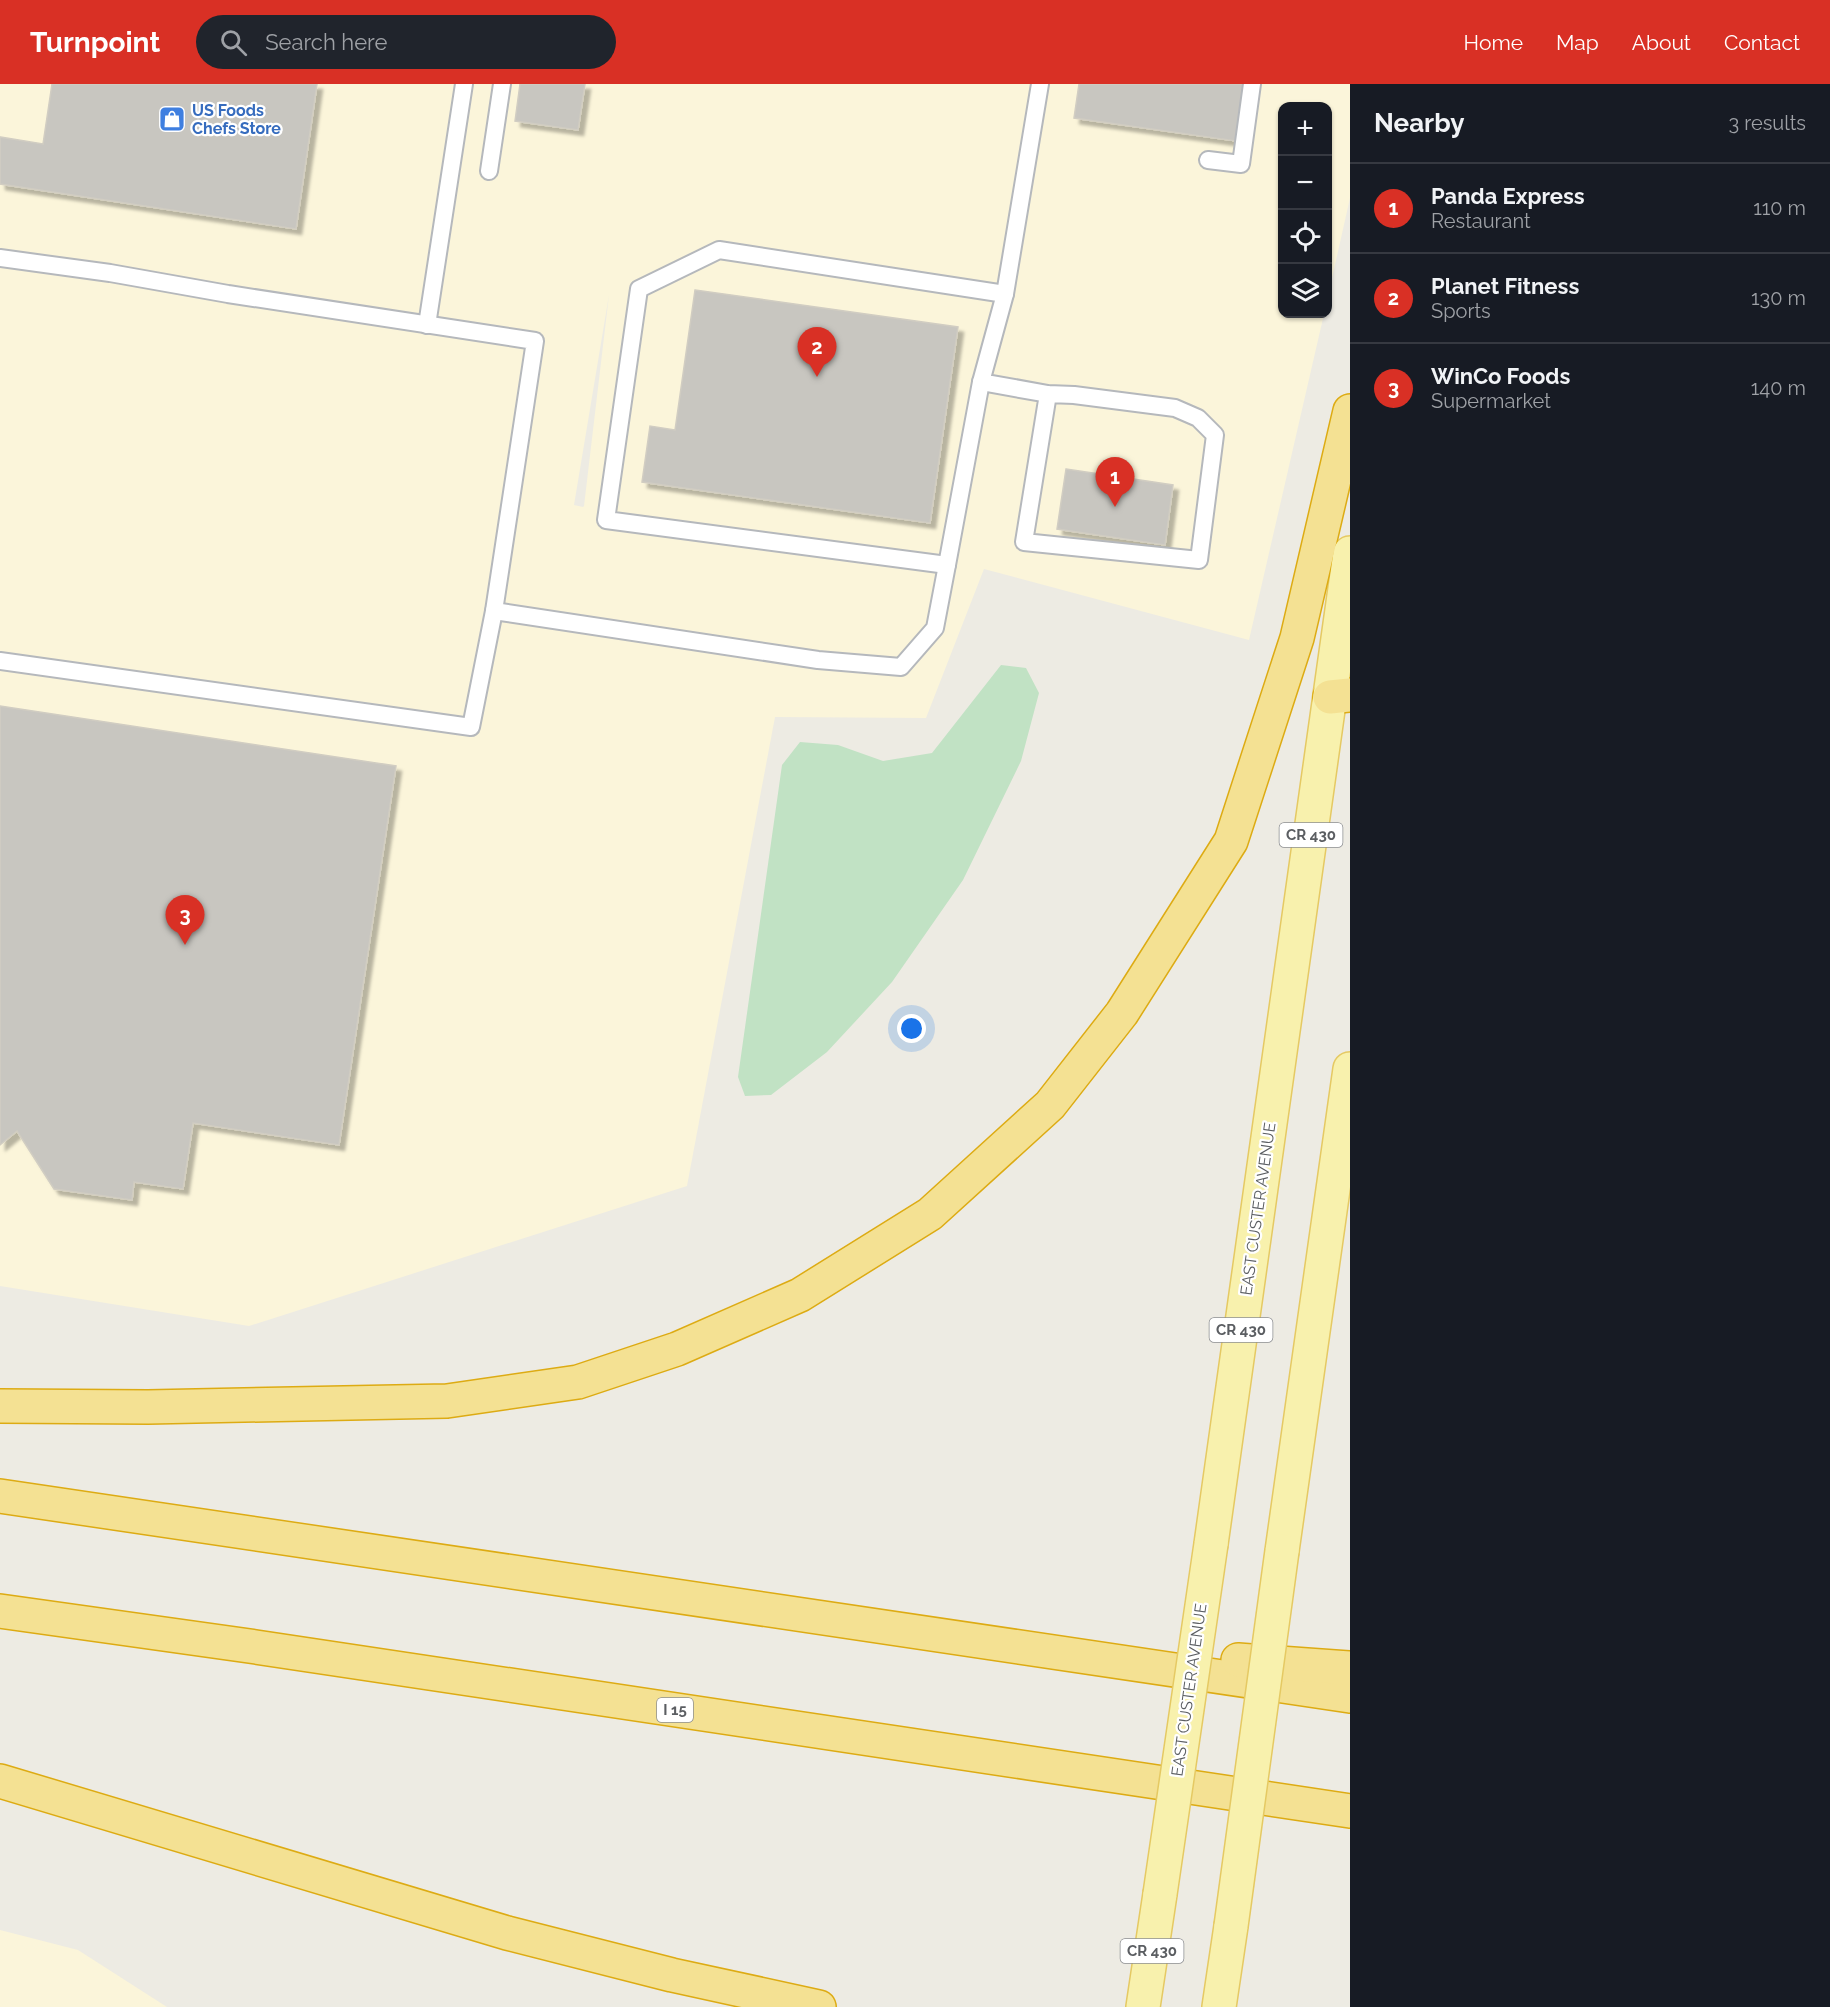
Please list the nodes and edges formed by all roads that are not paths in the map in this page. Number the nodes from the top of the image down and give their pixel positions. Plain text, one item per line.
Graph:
1 (464, 84) edge
2 (502, 84) edge
3 (1040, 84) edge
4 (1252, 84) edge
5 (1208, 159) dead end
6 (489, 171) dead end
7 (0, 258) edge
8 (1005, 294) junction
9 (427, 325) junction
10 (981, 382) junction
11 (1048, 393) junction
12 (1350, 411) edge
13 (1350, 553) edge
14 (947, 565) junction
15 (494, 611) junction
16 (0, 661) edge
17 (1340, 696) edge
18 (1350, 1069) edge
19 (0, 1406) edge
20 (0, 1496) edge
21 (0, 1611) edge
22 (983, 1641) junction
23 (1350, 1668) edge
24 (1350, 1696) edge
25 (0, 1781) edge
26 (1350, 1811) edge
27 (819, 2007) edge
28 (1143, 2007) edge
29 (1219, 2007) edge

1 - 9 lane
2 - 6 lane
3 - 8 lane
4 - 5 lane
7 - 9 lane
8 - 10 lane
8 - 14 lane
9 - 15 lane
10 - 11 lane
10 - 14 lane
11 - 11 lane
12 - 19 highway
13 - 17 main road, EAST CUSTER AVENUE / CR 430
14 - 15 lane
15 - 16 lane
17 - 28 main road, EAST CUSTER AVENUE / CR 430, bridge
18 - 29 main road, bridge
20 - 22 highway
21 - 26 highway, I 15
22 - 23 highway
22 - 24 highway
25 - 27 highway

